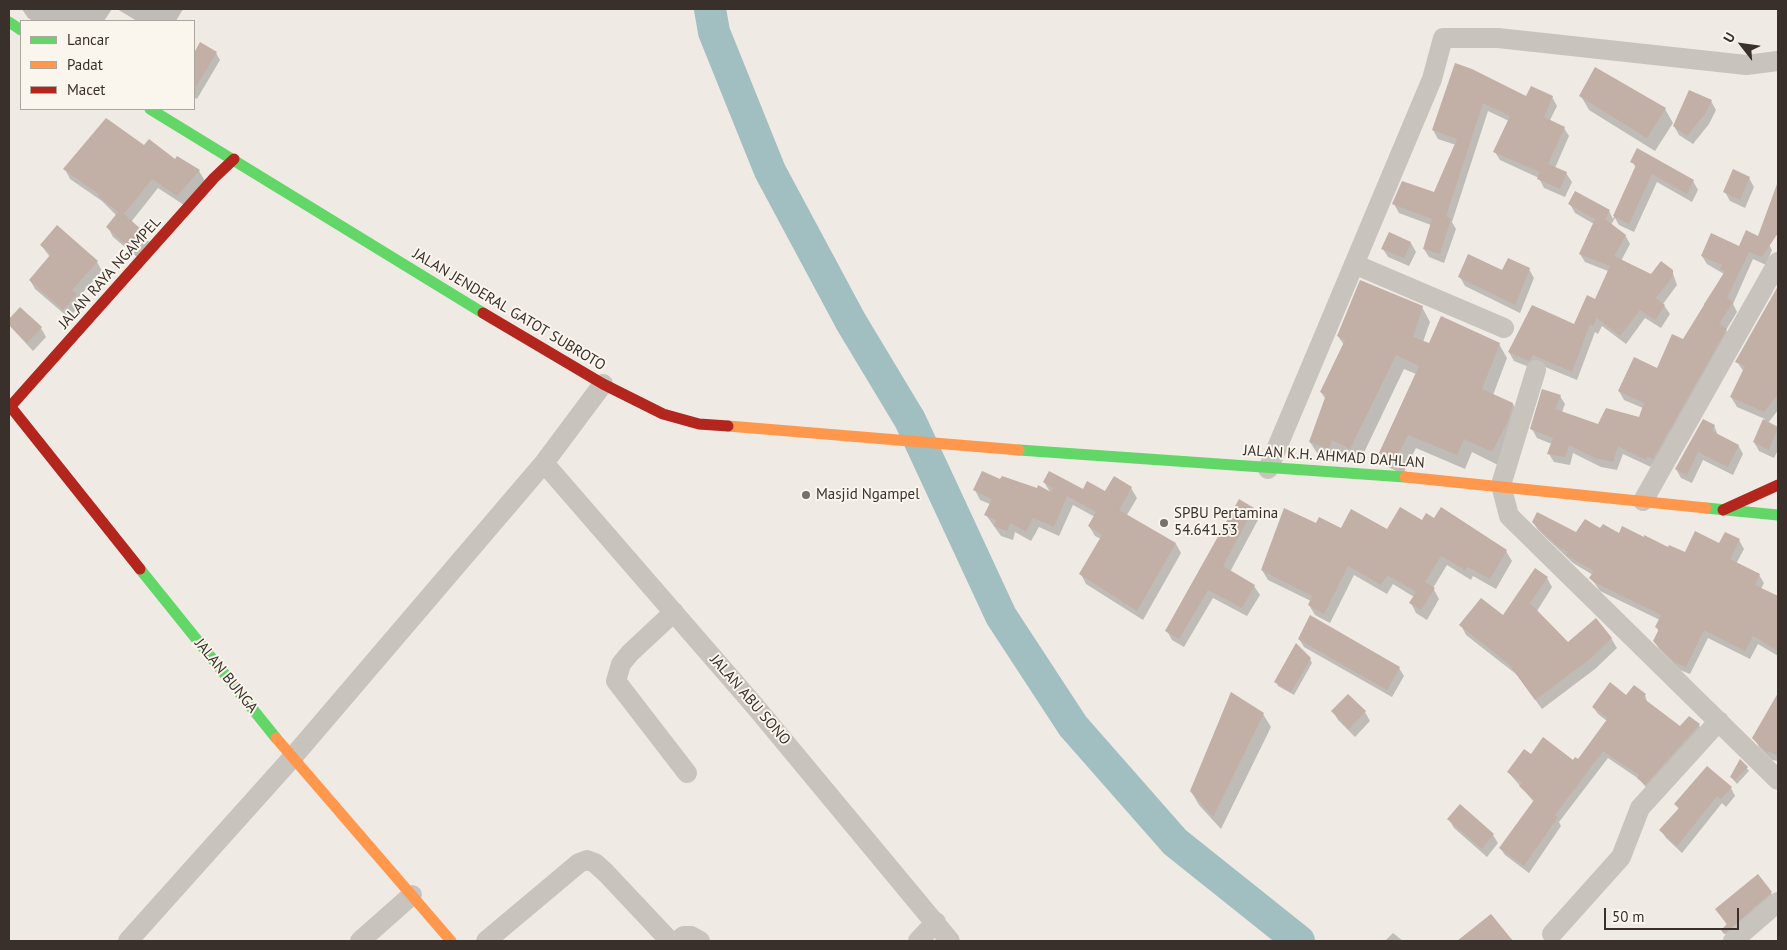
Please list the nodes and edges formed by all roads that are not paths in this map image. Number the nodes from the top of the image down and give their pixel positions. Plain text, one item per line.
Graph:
1 (9, 22) edge
2 (20, 29) edge
3 (1778, 61) edge
4 (152, 110) edge
5 (234, 159) junction
6 (1778, 262) edge
7 (1354, 264) junction
8 (1504, 328) dead end
9 (1536, 370) dead end
10 (603, 384) junction
11 (9, 406) edge
12 (888, 439) joint
13 (544, 463) junction
14 (1268, 469) junction
15 (1778, 484) edge
16 (1501, 485) junction
17 (1643, 501) junction
18 (1723, 510) junction
19 (1778, 515) edge
20 (674, 612) junction
21 (1719, 721) junction
22 (292, 758) junction
23 (687, 773) dead end
24 (1778, 780) edge
25 (412, 895) junction
26 (1778, 902) edge
27 (936, 922) junction
28 (1552, 934) dead end
29 (128, 941) edge
30 (360, 941) edge
31 (450, 941) edge
32 (486, 941) edge
33 (676, 941) edge
34 (700, 941) edge
35 (918, 941) edge
36 (950, 941) edge
37 (1733, 941) edge

1 - 2 main road
3 - 7 street
4 - 5 main road, JALAN JENDERAL GATOT SUBROTO
5 - 10 main road, JALAN JENDERAL GATOT SUBROTO
5 - 11 main road, JALAN RAYA NGAMPEL
6 - 17 street
7 - 8 street
7 - 14 street
9 - 16 street
10 - 12 main road, JALAN JENDERAL GATOT SUBROTO
10 - 13 street
11 - 22 main road, JALAN BUNGA
12 - 14 main road, JALAN K.H. AHMAD DAHLAN
13 - 20 street, JALAN ABU SONO
13 - 22 street
14 - 16 main road, JALAN K.H. AHMAD DAHLAN
15 - 18 main road
16 - 17 main road, JALAN K.H. AHMAD DAHLAN
16 - 21 street
17 - 18 main road, JALAN K.H. AHMAD DAHLAN
18 - 19 main road, JALAN K.H. AHMAD DAHLAN
20 - 23 street
20 - 27 street, JALAN ABU SONO
21 - 24 street
21 - 28 street
22 - 25 main road, JALAN BUNGA
22 - 29 street
25 - 30 street
25 - 31 main road, JALAN BUNGA
26 - 37 street
27 - 35 street
27 - 36 street, JALAN ABU SONO
32 - 33 street
33 - 34 street

